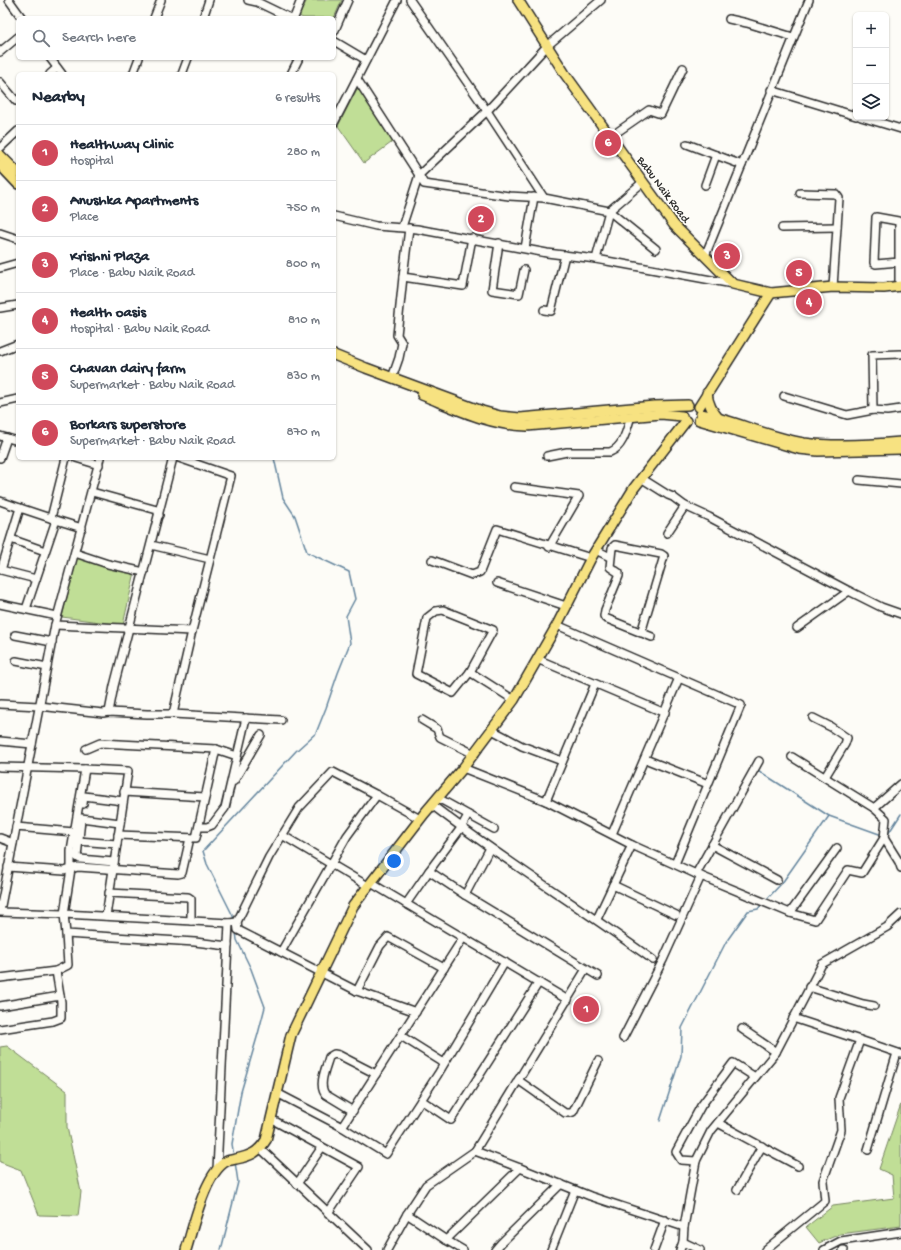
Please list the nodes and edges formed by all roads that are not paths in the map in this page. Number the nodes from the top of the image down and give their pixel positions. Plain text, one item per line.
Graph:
1 (8, 0) edge
2 (161, 0) edge
3 (209, 0) edge
4 (248, 0) edge
5 (301, 0) edge
6 (348, 0) edge
7 (397, 0) edge
8 (410, 0) edge
9 (518, 0) edge
10 (601, 0) edge
11 (809, 0) edge
12 (20, 16) edge
13 (155, 16) edge
14 (204, 16) edge
15 (286, 16) edge
16 (295, 16) edge
17 (729, 19) dead end
18 (336, 27) edge
19 (793, 37) junction
20 (16, 39) edge
21 (336, 42) edge
22 (547, 46) junction
23 (0, 52) edge
24 (51, 60) edge
25 (138, 60) edge
26 (187, 60) edge
27 (298, 60) edge
28 (366, 60) junction
29 (683, 68) dead end
30 (59, 71) edge
31 (134, 72) edge
32 (183, 72) edge
33 (292, 72) edge
34 (357, 79) junction
35 (0, 82) edge
36 (771, 90) junction
37 (16, 101) edge
38 (487, 111) junction
39 (853, 115) edge
40 (336, 117) edge
41 (871, 120) edge
42 (901, 129) edge
43 (16, 133) edge
44 (610, 137) junction
45 (687, 144) dead end
46 (0, 148) edge
47 (0, 155) edge
48 (716, 155) junction
49 (0, 165) edge
50 (742, 165) junction
51 (16, 171) edge
52 (419, 174) junction
53 (16, 182) edge
54 (643, 182) junction
55 (705, 185) dead end
56 (800, 193) dead end
57 (534, 197) junction
58 (544, 198) junction
59 (609, 211) junction
60 (336, 216) edge
61 (837, 227) junction
62 (405, 228) junction
63 (782, 228) dead end
64 (0, 233) edge
65 (16, 238) edge
66 (472, 238) junction
67 (499, 244) junction
68 (525, 248) junction
69 (656, 249) dead end
70 (565, 255) junction
71 (705, 256) junction
72 (596, 259) junction
73 (899, 262) junction
74 (16, 264) edge
75 (0, 268) edge
76 (524, 270) dead end
77 (403, 277) junction
78 (733, 284) junction
79 (900, 286) edge
80 (833, 287) junction
81 (771, 293) junction
82 (16, 305) edge
83 (0, 308) edge
84 (544, 310) dead end
85 (16, 345) edge
86 (0, 351) edge
87 (901, 354) edge
88 (336, 356) edge
89 (336, 363) edge
90 (392, 378) junction
91 (708, 393) junction
92 (784, 396) dead end
93 (16, 399) edge
94 (0, 403) edge
95 (688, 405) junction
96 (901, 409) edge
97 (873, 410) junction
98 (699, 414) junction
99 (631, 416) junction
100 (684, 419) junction
101 (720, 420) junction
102 (3, 437) edge
103 (16, 440) edge
104 (901, 442) edge
105 (901, 449) edge
106 (547, 456) dead end
107 (0, 458) edge
108 (66, 460) edge
109 (172, 460) edge
110 (185, 460) edge
111 (100, 461) edge
112 (641, 478) junction
113 (858, 480) dead end
114 (901, 484) edge
115 (514, 487) dead end
116 (92, 492) junction
117 (0, 501) edge
118 (685, 506) junction
119 (20, 508) junction
120 (158, 515) junction
121 (53, 519) junction
122 (82, 528) junction
123 (667, 533) dead end
124 (11, 540) junction
125 (151, 545) junction
126 (550, 547) junction
127 (46, 551) junction
128 (75, 553) junction
129 (593, 554) junction
130 (610, 557) junction
131 (210, 559) junction
132 (432, 560) dead end
133 (144, 572) junction
134 (36, 579) junction
135 (497, 583) dead end
136 (848, 590) junction
137 (0, 604) edge
138 (566, 606) junction
139 (26, 609) junction
140 (901, 614) edge
141 (58, 616) junction
142 (55, 625) junction
143 (557, 625) junction
144 (129, 628) junction
145 (797, 628) dead end
146 (192, 631) junction
147 (641, 633) junction
148 (15, 635) dead end
149 (652, 637) dead end
150 (52, 642) junction
151 (537, 659) junction
152 (16, 660) dead end
153 (47, 667) junction
154 (470, 672) junction
155 (679, 678) junction
156 (595, 684) junction
157 (514, 700) junction
158 (0, 704) edge
159 (39, 706) junction
160 (109, 712) junction
161 (665, 713) junction
162 (173, 714) junction
163 (246, 718) junction
164 (813, 718) dead end
165 (281, 720) dead end
166 (422, 720) dead end
167 (492, 730) junction
168 (261, 735) dead end
169 (0, 741) edge
170 (32, 744) junction
171 (86, 749) dead end
172 (216, 749) junction
173 (474, 754) junction
174 (237, 756) junction
175 (792, 757) dead end
176 (645, 760) junction
177 (562, 761) junction
178 (759, 761) dead end
179 (0, 767) edge
180 (28, 768) junction
181 (463, 768) junction
182 (85, 769) junction
183 (825, 778) junction
184 (708, 784) junction
185 (901, 784) edge
186 (230, 787) junction
187 (124, 792) junction
188 (377, 795) junction
189 (205, 797) junction
190 (438, 798) junction
191 (123, 801) junction
192 (546, 801) junction
193 (432, 805) junction
194 (874, 808) junction
195 (468, 815) junction
196 (81, 818) junction
197 (420, 820) junction
198 (120, 822) junction
199 (16, 827) junction
200 (199, 827) junction
201 (461, 828) junction
202 (494, 830) dead end
203 (74, 832) junction
204 (612, 834) junction
205 (118, 835) junction
206 (282, 835) junction
207 (0, 838) edge
208 (190, 838) junction
209 (884, 838) junction
210 (78, 841) junction
211 (13, 843) junction
212 (117, 844) junction
213 (632, 845) junction
214 (712, 845) junction
215 (490, 848) junction
216 (837, 848) dead end
217 (331, 864) junction
218 (674, 864) junction
219 (900, 864) edge
220 (113, 866) junction
221 (8, 867) junction
222 (71, 869) junction
223 (429, 871) junction
224 (699, 875) junction
225 (777, 880) dead end
226 (370, 884) junction
227 (613, 885) junction
228 (109, 893) junction
229 (465, 895) junction
230 (406, 904) junction
231 (0, 911) edge
232 (790, 913) junction
233 (64, 914) junction
234 (901, 914) edge
235 (676, 915) dead end
236 (106, 916) junction
237 (596, 919) junction
238 (191, 921) junction
239 (237, 922) junction
240 (229, 923) junction
241 (66, 934) junction
242 (463, 938) junction
243 (228, 946) junction
244 (281, 952) junction
245 (653, 960) dead end
246 (505, 962) junction
247 (444, 968) junction
248 (586, 970) junction
249 (56, 971) junction
250 (321, 973) junction
251 (598, 976) dead end
252 (0, 978) edge
253 (539, 982) junction
254 (809, 987) junction
255 (357, 991) junction
256 (60, 996) junction
257 (568, 1000) junction
258 (0, 1006) edge
259 (874, 1006) dead end
260 (416, 1012) junction
261 (793, 1018) junction
262 (0, 1029) edge
263 (742, 1029) dead end
264 (401, 1036) junction
265 (623, 1038) dead end
266 (860, 1040) junction
267 (776, 1052) junction
268 (899, 1053) edge
269 (598, 1060) dead end
270 (444, 1063) junction
271 (376, 1074) junction
272 (755, 1077) junction
273 (518, 1080) junction
274 (277, 1093) junction
275 (421, 1100) junction
276 (353, 1111) junction
277 (272, 1119) junction
278 (718, 1123) junction
279 (342, 1127) junction
280 (762, 1146) junction
281 (322, 1147) junction
282 (260, 1149) junction
283 (475, 1150) junction
284 (868, 1150) dead end
285 (696, 1161) junction
286 (798, 1166) dead end
287 (520, 1168) junction
288 (217, 1170) junction
289 (297, 1184) junction
290 (561, 1184) junction
291 (576, 1190) junction
292 (737, 1190) dead end
293 (328, 1213) junction
294 (407, 1214) junction
295 (665, 1220) junction
296 (684, 1226) junction
297 (901, 1232) edge
298 (446, 1240) junction
299 (683, 1242) junction
300 (186, 1250) edge
301 (368, 1250) edge
302 (387, 1250) edge
303 (463, 1250) edge
304 (495, 1250) edge
305 (551, 1250) edge
306 (654, 1250) edge
307 (680, 1250) edge
308 (700, 1250) edge
309 (765, 1250) edge
310 (824, 1250) edge

1 - 12 street
2 - 13 street
3 - 14 street
4 - 15 street
5 - 16 street
6 - 18 street
7 - 28 street
8 - 38 street
9 - 22 main road, Babu Naik Road
10 - 22 street
11 - 19 street
17 - 19 street
19 - 36 street
20 - 23 street
21 - 28 street
22 - 38 street
22 - 44 main road, Babu Naik Road
24 - 30 street
25 - 31 street
26 - 32 street
27 - 33 street
28 - 34 street
29 - 44 street
34 - 40 street
34 - 52 street
35 - 37 street
36 - 39 street
36 - 50 street
38 - 52 street
38 - 58 street
41 - 42 street
43 - 46 street
44 - 54 main road, Babu Naik Road
45 - 48 street
47 - 51 main road
48 - 50 street
48 - 55 street
49 - 53 main road
50 - 71 street
52 - 57 street
52 - 62 street
54 - 59 street
54 - 71 main road, Babu Naik Road
56 - 61 street
57 - 58 street
57 - 68 street
58 - 59 street
59 - 69 street
59 - 72 street
60 - 62 street
61 - 63 street
61 - 80 street
62 - 66 street
62 - 77 street
64 - 65 street
66 - 67 street
66 - 77 street
67 - 68 street
67 - 76 street
68 - 70 street
70 - 72 street
70 - 84 street
71 - 78 main road, Babu Naik Road
72 - 78 street
73 - 73 street
73 - 79 street
74 - 75 street
77 - 90 street
78 - 81 main road
79 - 80 main road
80 - 81 main road
81 - 91 main road
82 - 83 street
85 - 86 street
87 - 97 street
88 - 90 main road
89 - 99 main road
90 - 95 main road
91 - 98 main road
91 - 101 main road
92 - 97 street
93 - 94 street
95 - 98 main road
95 - 100 main road
96 - 97 street
98 - 100 main road
98 - 101 main road
98 - 105 main road
99 - 100 main road
99 - 106 street
100 - 112 main road
101 - 104 main road
102 - 103 street
102 - 107 street
108 - 121 street
109 - 120 street
110 - 131 street
111 - 116 street
112 - 118 street
112 - 129 main road
113 - 114 street
115 - 126 street
116 - 120 street
116 - 122 street
117 - 119 street
118 - 123 street
118 - 136 street
119 - 121 street
119 - 124 street
120 - 125 street
121 - 122 street
121 - 127 street
122 - 128 street
124 - 127 street
124 - 134 street
125 - 131 street
125 - 133 street
126 - 129 street
126 - 132 street
127 - 134 street
128 - 133 street
128 - 141 street
129 - 130 street
129 - 138 main road
130 - 147 street
130 - 147 street
131 - 146 street
133 - 144 street
134 - 139 street
135 - 138 street
136 - 140 street
136 - 145 street
137 - 139 street
138 - 143 main road
139 - 141 street
141 - 142 street
142 - 144 street
142 - 150 street
143 - 151 main road
143 - 155 street
144 - 146 street
144 - 160 street
146 - 162 street
147 - 149 street
148 - 150 street
150 - 153 street
151 - 156 street
151 - 157 main road
152 - 153 street
153 - 159 street
154 - 154 street
154 - 157 street
155 - 161 street
155 - 184 street
156 - 161 street
156 - 177 street
157 - 167 main road
158 - 159 street
159 - 160 street
159 - 170 street
160 - 162 street
161 - 176 street
162 - 163 street
163 - 165 street
163 - 174 street
164 - 183 street
166 - 173 street
167 - 173 main road
167 - 177 street
168 - 186 street
169 - 170 street
170 - 180 street
171 - 172 street
172 - 174 street
172 - 189 street
173 - 181 main road
174 - 186 street
175 - 183 street
176 - 184 street
176 - 204 street
177 - 192 street
178 - 214 street
179 - 180 street
180 - 182 street
180 - 199 street
181 - 190 main road
181 - 192 street
182 - 187 street
182 - 203 street
183 - 194 street
184 - 218 street
185 - 194 street
186 - 200 street
187 - 189 street
187 - 191 street
188 - 197 street
188 - 206 street
188 - 217 street
189 - 200 street
190 - 193 main road
190 - 195 street
191 - 196 street
191 - 198 street
192 - 204 street
193 - 197 main road
193 - 201 street
194 - 209 street
195 - 201 street
195 - 202 street
196 - 198 street
196 - 210 street
197 - 226 main road
198 - 205 street
199 - 203 street
199 - 211 street
200 - 208 street
201 - 215 street
201 - 223 street
203 - 222 street
204 - 213 street
205 - 208 street
205 - 212 street
206 - 217 street
206 - 239 street
207 - 211 street
208 - 220 street
209 - 219 street
209 - 232 street
210 - 212 street
210 - 220 street
211 - 221 street
212 - 220 street
213 - 218 street
213 - 227 street
214 - 224 street
214 - 225 street
215 - 229 street
215 - 237 street
216 - 232 street
217 - 226 street
217 - 244 street
218 - 224 street
220 - 222 street
220 - 228 street
221 - 222 street
221 - 231 street
222 - 233 street
223 - 229 street
223 - 230 street
224 - 232 street
224 - 265 street
226 - 230 street
226 - 250 main road
227 - 235 street
227 - 237 street
228 - 236 street
228 - 238 street
229 - 248 street
230 - 242 street
231 - 233 street
233 - 236 street
233 - 241 street
234 - 254 street
236 - 238 street
237 - 245 street
238 - 240 street
239 - 240 street
239 - 244 street
240 - 243 street
241 - 243 street
241 - 249 street
242 - 246 street
242 - 247 street
243 - 288 street
244 - 250 street
246 - 253 street
246 - 270 street
247 - 255 street
247 - 260 street
248 - 251 street
248 - 257 street
249 - 252 street
249 - 256 street
250 - 255 street
250 - 274 main road
253 - 257 street
253 - 275 street
254 - 259 street
254 - 261 street
255 - 260 street
256 - 258 street
256 - 262 street
257 - 273 street
260 - 264 street
261 - 266 street
261 - 267 street
263 - 267 street
264 - 270 street
264 - 271 street
266 - 268 street
266 - 309 street
267 - 272 street
268 - 284 street
269 - 273 street
270 - 275 street
271 - 276 street
271 - 276 street
272 - 278 street
272 - 285 street
273 - 283 street
274 - 277 main road
274 - 279 street
275 - 279 street
276 - 279 street
277 - 281 street
277 - 282 main road
278 - 280 street
278 - 285 street
280 - 286 street
280 - 292 street
281 - 289 street
281 - 293 street
282 - 288 main road
282 - 289 street
283 - 287 street
283 - 294 street
285 - 296 street
287 - 290 street
287 - 298 street
288 - 300 main road
289 - 293 street
290 - 291 street
290 - 304 street
291 - 295 street
291 - 305 street
293 - 301 street
294 - 298 street
294 - 302 street
295 - 296 street
295 - 306 street
296 - 299 street
297 - 310 street
298 - 303 street
299 - 307 street
299 - 308 street

